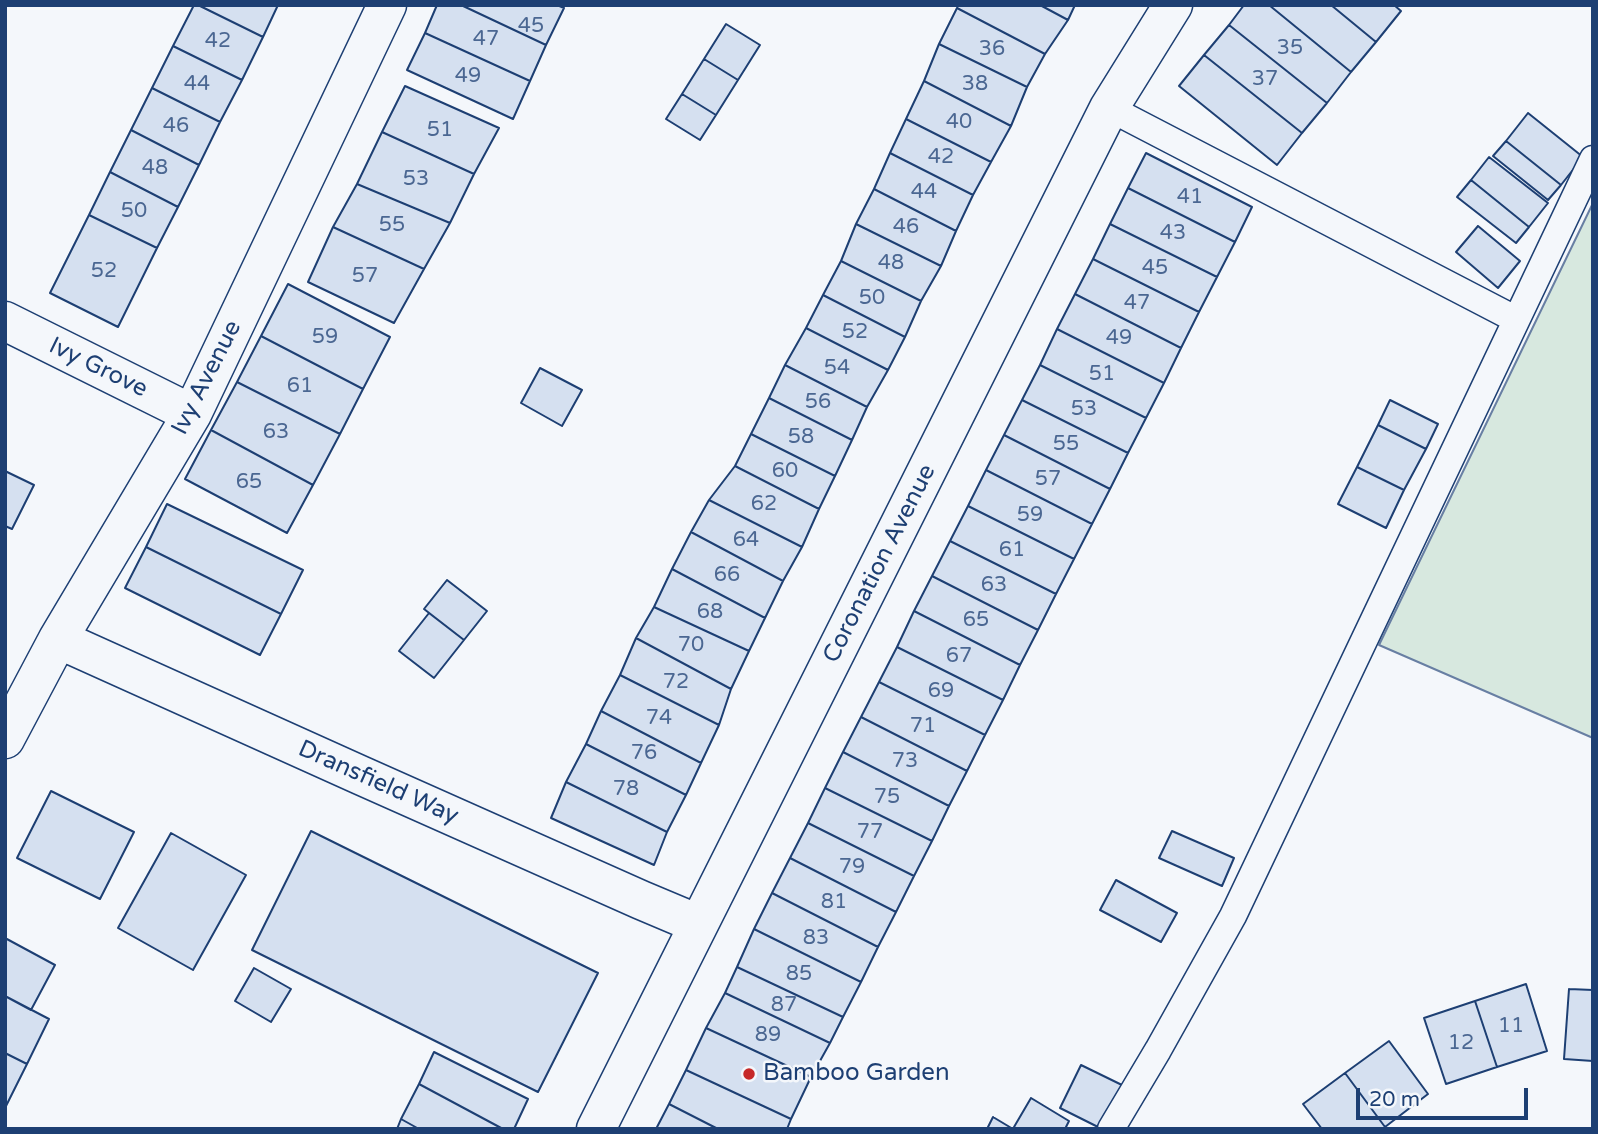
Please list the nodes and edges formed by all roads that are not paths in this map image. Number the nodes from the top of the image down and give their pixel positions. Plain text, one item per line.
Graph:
1 (387, 5) edge
2 (1173, 5) edge
3 (1109, 108) junction
4 (1593, 159) edge
5 (1515, 319) junction
6 (5, 321) edge
7 (192, 414) junction
8 (58, 639) junction
9 (5, 739) edge
10 (698, 924) junction
11 (596, 1129) edge
12 (1111, 1129) edge

1 - 7 street, Ivy Avenue
2 - 3 street, Coronation Avenue
3 - 5 lane
3 - 10 street, Coronation Avenue
4 - 5 lane
5 - 12 lane
6 - 7 street, Ivy Grove
7 - 8 street, Ivy Avenue
8 - 9 street, Ivy Avenue
8 - 10 street, Dransfield Way
10 - 11 street, Coronation Avenue

